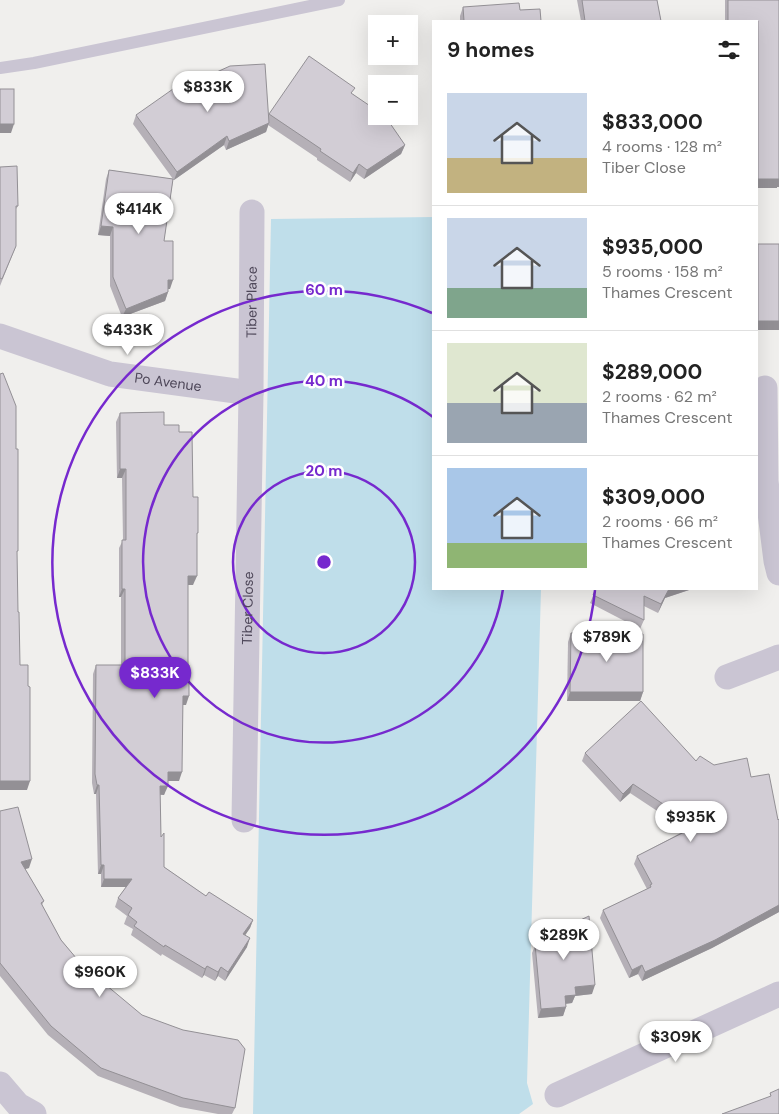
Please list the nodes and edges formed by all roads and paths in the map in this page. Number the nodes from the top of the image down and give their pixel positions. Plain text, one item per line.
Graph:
1 (339, 0) edge
2 (0, 68) edge
3 (252, 212) dead end
4 (0, 336) edge
5 (767, 388) edge
6 (251, 394) junction
7 (779, 572) edge
8 (779, 657) edge
9 (727, 677) dead end
10 (244, 820) dead end
11 (779, 994) edge
12 (0, 1084) edge
13 (557, 1095) dead end
14 (21, 1111) edge

1 - 2 lane
3 - 6 street, Tiber Place
4 - 6 street, Po Avenue
5 - 7 street
6 - 10 street, Tiber Close
8 - 9 street
11 - 13 street
12 - 14 street

